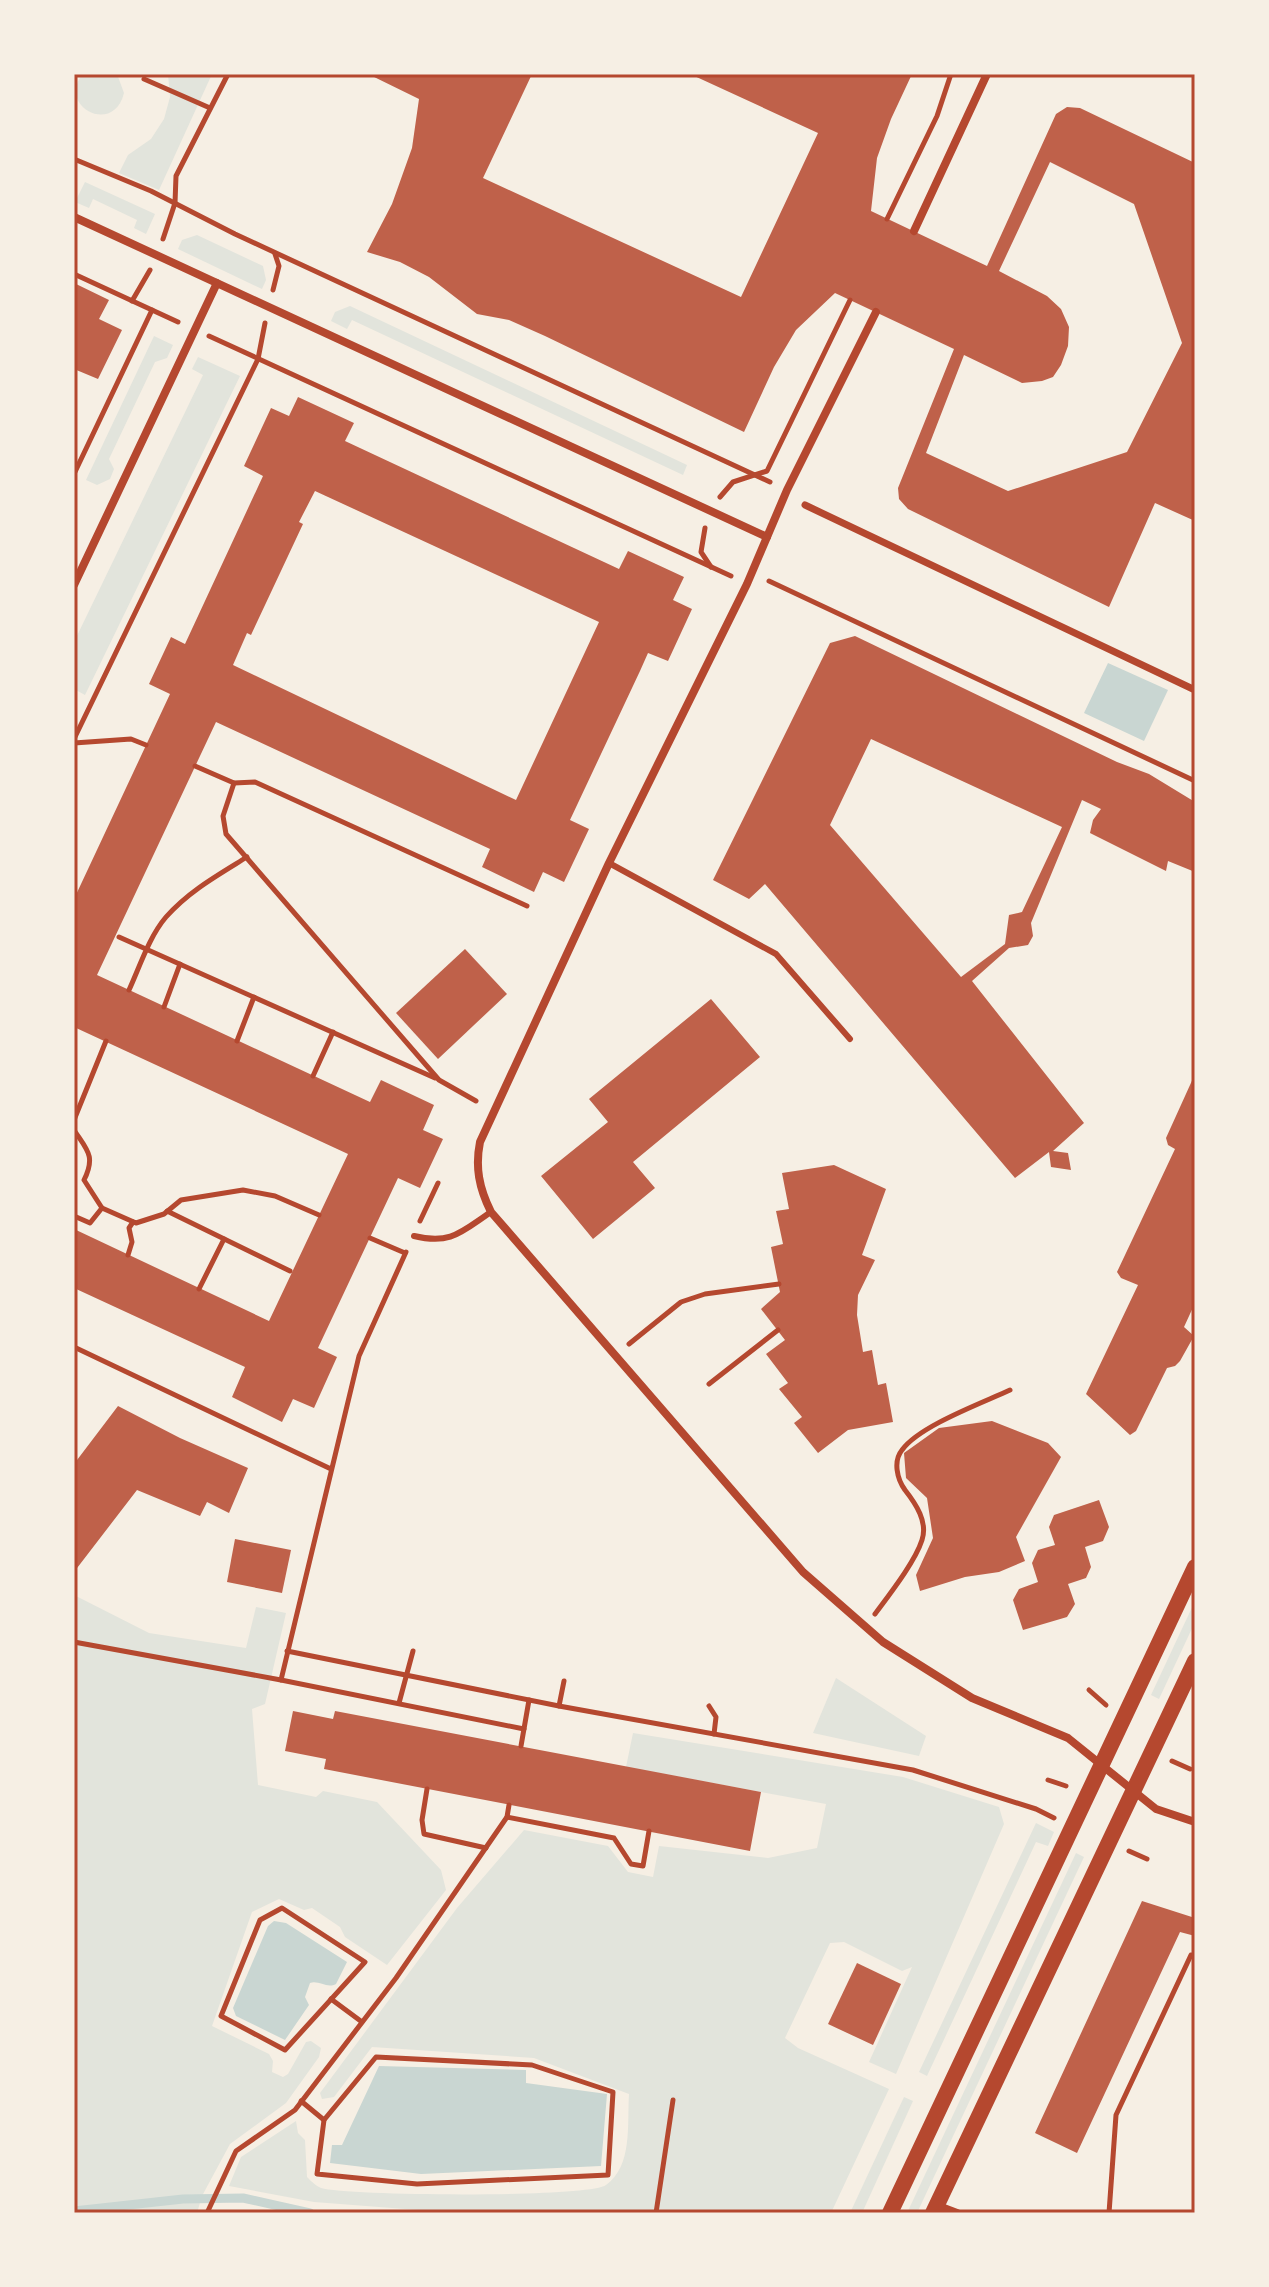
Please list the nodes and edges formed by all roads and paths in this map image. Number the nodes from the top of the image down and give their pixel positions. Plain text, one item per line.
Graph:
1 (228, 74) edge
2 (951, 74) edge
3 (987, 76) edge
4 (144, 79) dead end
5 (210, 108) junction
6 (74, 159) edge
7 (175, 203) junction
8 (74, 217) edge
9 (887, 219) dead end
10 (914, 231) dead end
11 (158, 256) junction
12 (74, 274) edge
13 (217, 283) junction
14 (850, 300) dead end
15 (132, 301) junction
16 (152, 310) junction
17 (876, 312) dead end
18 (195, 330) junction
19 (258, 359) junction
20 (74, 456) edge
21 (82, 458) junction
22 (74, 474) edge
23 (805, 505) dead end
24 (767, 537) junction
25 (751, 573) junction
26 (747, 584) junction
27 (74, 585) edge
28 (1195, 690) edge
29 (74, 741) edge
30 (146, 745) dead end
31 (195, 766) dead end
32 (1195, 781) edge
33 (234, 783) junction
34 (247, 857) junction
35 (609, 863) junction
36 (527, 906) dead end
37 (119, 937) dead end
38 (147, 949) junction
39 (180, 964) junction
40 (129, 990) dead end
41 (254, 997) junction
42 (164, 1007) dead end
43 (333, 1032) junction
44 (850, 1039) dead end
45 (106, 1041) dead end
46 (237, 1041) dead end
47 (313, 1076) dead end
48 (439, 1080) junction
49 (476, 1101) dead end
50 (74, 1120) edge
51 (74, 1130) edge
52 (438, 1183) dead end
53 (102, 1208) junction
54 (167, 1211) junction
55 (491, 1212) junction
56 (319, 1215) dead end
57 (74, 1216) edge
58 (133, 1222) junction
59 (414, 1236) junction
60 (370, 1238) dead end
61 (224, 1239) junction
62 (406, 1254) junction
63 (128, 1255) dead end
64 (290, 1271) dead end
65 (779, 1284) dead end
66 (199, 1289) dead end
67 (778, 1330) dead end
68 (74, 1347) edge
69 (616, 1355) junction
70 (709, 1384) dead end
71 (1010, 1390) dead end
72 (331, 1469) junction
73 (1195, 1567) edge
74 (866, 1628) junction
75 (74, 1642) edge
76 (287, 1651) junction
77 (413, 1651) dead end
78 (1195, 1661) edge
79 (407, 1675) junction
80 (281, 1680) junction
81 (564, 1681) dead end
82 (529, 1700) junction
83 (399, 1703) junction
84 (559, 1706) junction
85 (709, 1706) dead end
86 (524, 1729) junction
87 (714, 1734) junction
88 (521, 1746) dead end
89 (1101, 1766) junction
90 (427, 1789) dead end
91 (1132, 1792) junction
92 (509, 1805) dead end
93 (1036, 1809) dead end
94 (507, 1817) junction
95 (1195, 1822) edge
96 (649, 1831) dead end
97 (486, 1848) junction
98 (1195, 1956) edge
99 (331, 1999) junction
100 (362, 2022) junction
101 (673, 2100) dead end
102 (301, 2101) junction
103 (324, 2120) junction
104 (934, 2209) edge
105 (207, 2213) edge
106 (656, 2213) edge
107 (890, 2213) edge
108 (957, 2213) edge
109 (1109, 2213) edge

1 - 5 path
2 - 9 path
3 - 10 street
4 - 5 path
5 - 7 path
6 - 7 path
7 - 11 path
7 - 14 path
8 - 11 street
11 - 13 street
11 - 15 path
12 - 15 path
13 - 18 street
13 - 24 street
15 - 16 path
16 - 18 path
16 - 21 path
17 - 24 street
18 - 19 path
18 - 27 street
19 - 26 path
19 - 29 path
20 - 21 path
21 - 22 path
23 - 28 street
24 - 25 street
25 - 26 street
25 - 32 path
26 - 35 street
29 - 30 path
31 - 33 path
33 - 34 path
33 - 36 path
34 - 38 path
34 - 48 path
35 - 44 lane
35 - 55 street
37 - 38 path
38 - 39 path
38 - 40 path
39 - 41 path
39 - 42 path
41 - 43 path
41 - 46 path
43 - 47 path
43 - 48 path
45 - 50 path
48 - 49 path
51 - 53 path
52 - 59 path
53 - 57 path
53 - 58 path
54 - 56 path
54 - 58 path
54 - 61 path
55 - 59 lane
55 - 69 street
58 - 63 path
59 - 62 path
60 - 62 path
61 - 64 path
61 - 66 path
62 - 72 path
65 - 69 path
67 - 70 path
68 - 72 path
69 - 74 street
71 - 74 path
72 - 76 path
73 - 89 main road
74 - 89 street
75 - 80 path
76 - 79 path
76 - 80 path
77 - 79 path
78 - 91 main road
79 - 82 path
79 - 83 path
80 - 83 path
81 - 84 path
82 - 84 path
82 - 86 path
83 - 86 path
84 - 87 path
85 - 87 path
86 - 88 path
87 - 93 path
89 - 91 street
89 - 107 main road
90 - 97 path
91 - 95 street
91 - 104 main road
92 - 94 path
94 - 96 path
94 - 97 path
97 - 100 path
98 - 109 path
99 - 99 path
99 - 100 path
100 - 102 path
101 - 106 path
102 - 103 path
102 - 105 path
103 - 103 path
104 - 108 street

